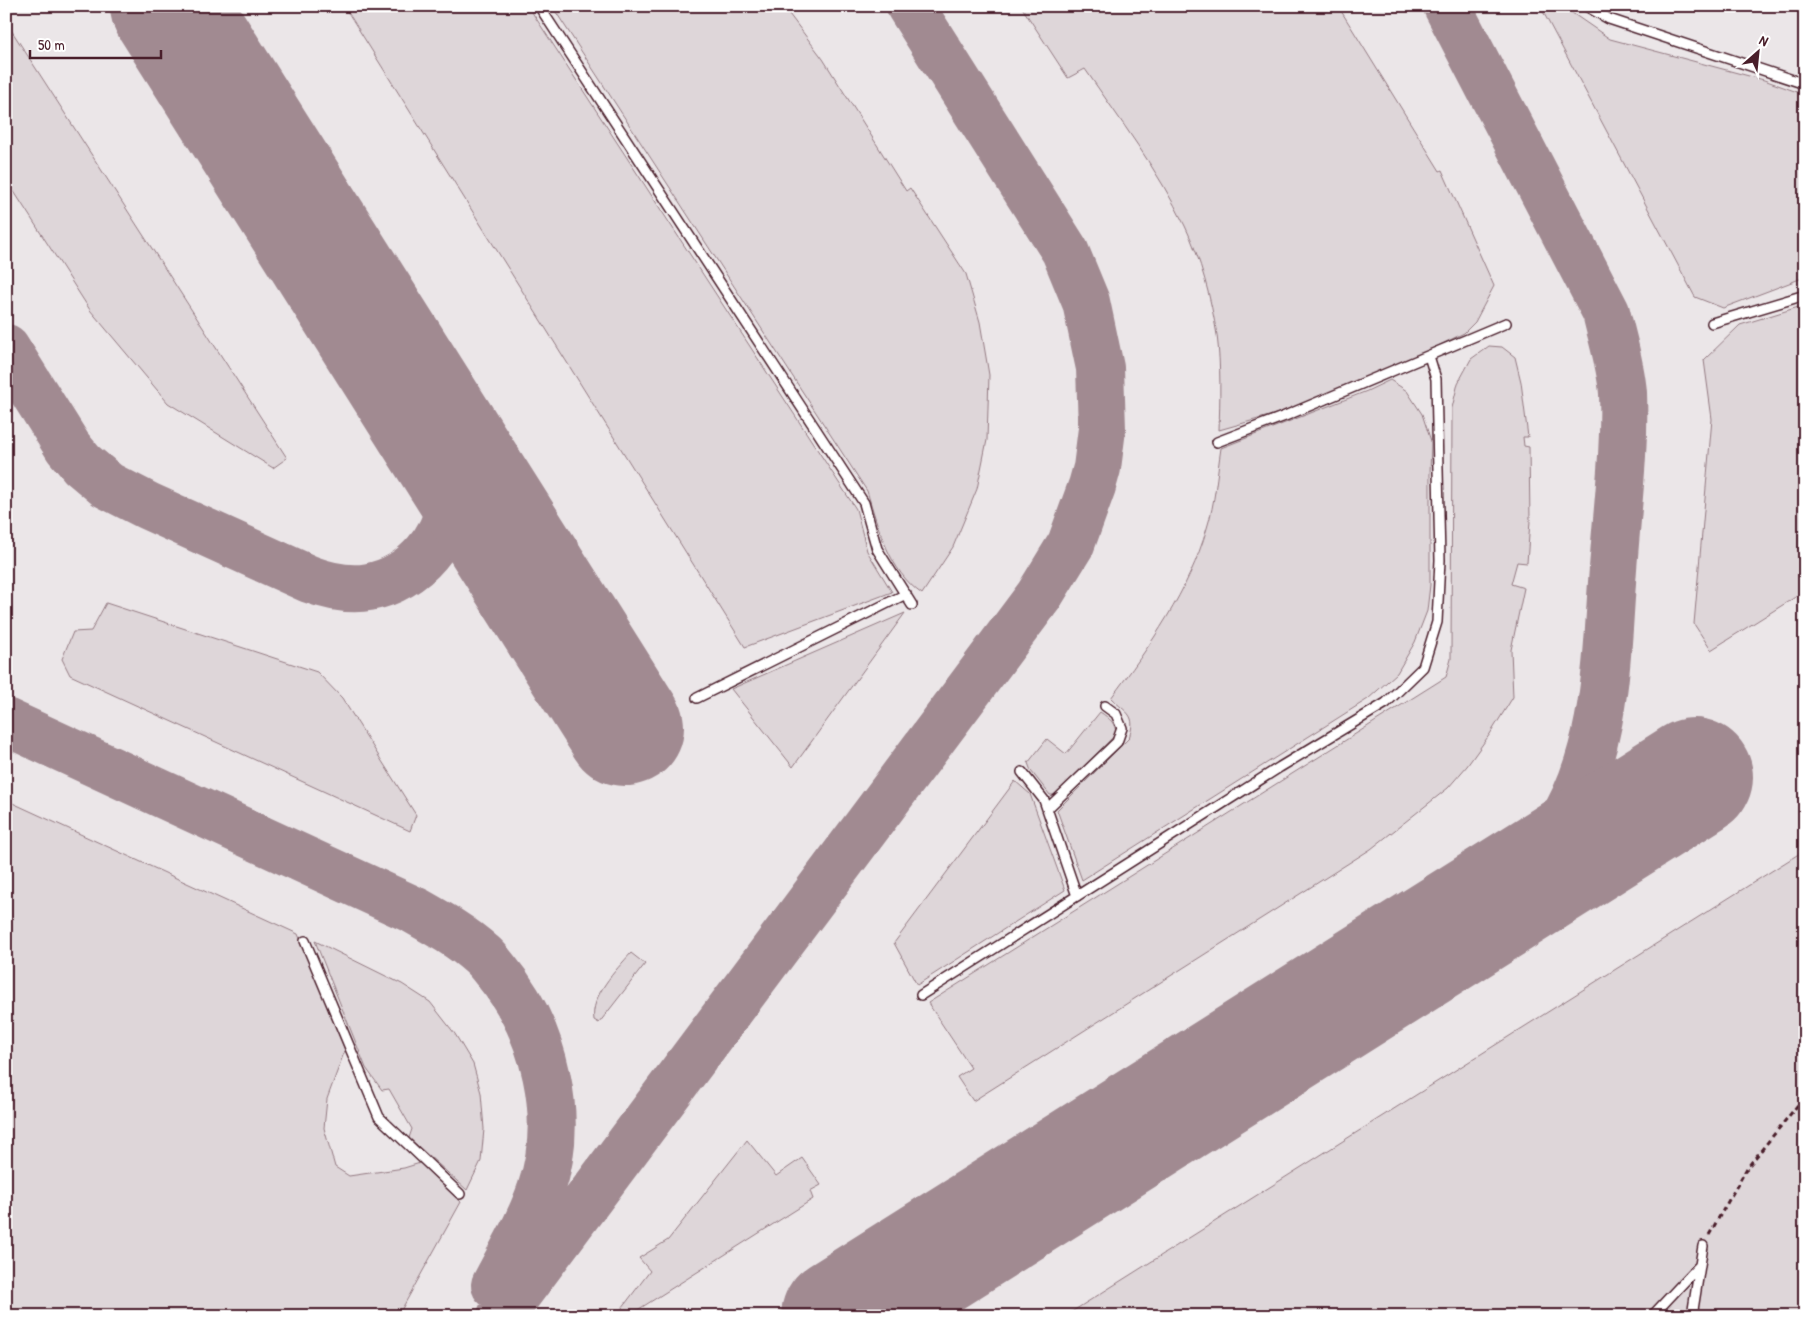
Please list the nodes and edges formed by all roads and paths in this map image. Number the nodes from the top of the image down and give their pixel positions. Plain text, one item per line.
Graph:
1 (539, 6) edge
2 (1586, 6) edge
3 (1805, 84) edge
4 (1805, 295) edge
5 (1506, 323) dead end
6 (1712, 323) dead end
7 (1429, 356) junction
8 (1218, 442) dead end
9 (906, 594) junction
10 (912, 605) dead end
11 (697, 698) dead end
12 (1105, 706) dead end
13 (1022, 772) dead end
14 (1047, 809) junction
15 (1078, 896) junction
16 (305, 941) dead end
17 (921, 995) dead end
18 (1805, 1096) edge
19 (460, 1194) dead end
20 (1702, 1246) joint
21 (1700, 1265) junction
22 (1652, 1316) edge
23 (1692, 1316) edge

1 - 9 lane
2 - 3 lane
4 - 6 lane
5 - 7 lane
7 - 8 lane
7 - 15 lane
9 - 10 lane
9 - 11 lane
12 - 14 lane
13 - 14 lane
14 - 15 lane
15 - 17 lane
16 - 19 lane
18 - 20 path
20 - 21 lane
21 - 22 lane
21 - 23 lane

